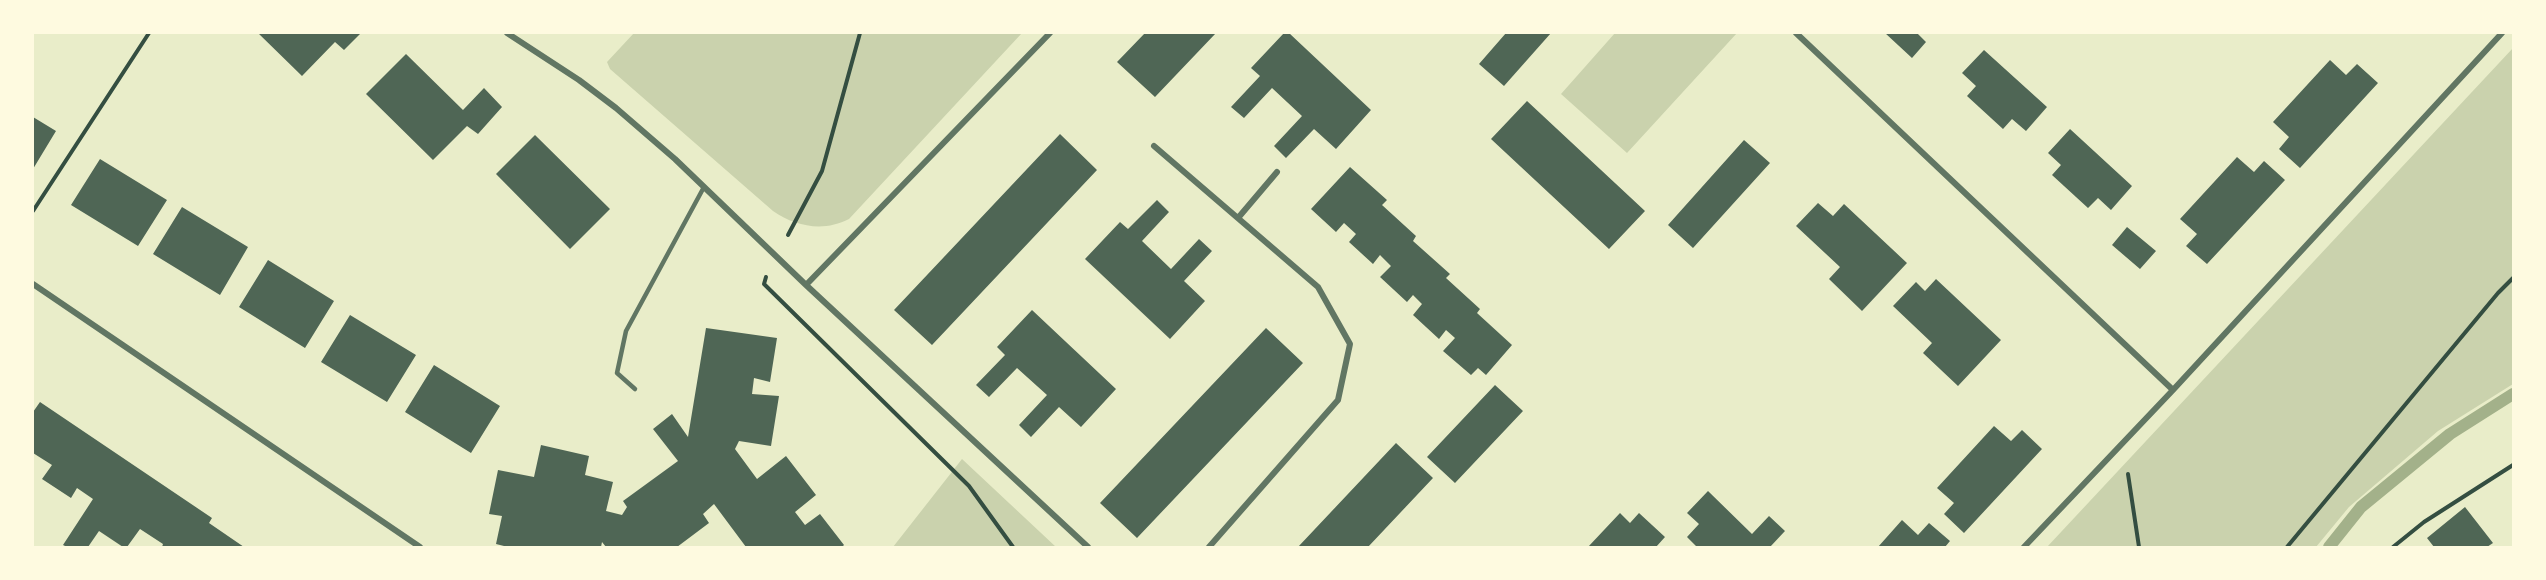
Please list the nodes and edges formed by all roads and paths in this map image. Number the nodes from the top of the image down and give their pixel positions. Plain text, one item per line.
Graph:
1 (149, 33) edge
2 (507, 33) edge
3 (1050, 33) edge
4 (1797, 33) edge
5 (2502, 33) edge
6 (1154, 146) dead end
7 (1277, 172) dead end
8 (704, 187) junction
9 (33, 211) edge
10 (1238, 218) junction
11 (2513, 278) edge
12 (35, 285) edge
13 (806, 285) junction
14 (33, 294) edge
15 (635, 389) dead end
16 (2173, 390) junction
17 (2113, 453) junction
18 (2513, 465) edge
19 (420, 547) edge
20 (1088, 547) edge
21 (1209, 547) edge
22 (2024, 547) edge
23 (2139, 547) edge
24 (2287, 547) edge
25 (2393, 547) edge

1 - 9 path
2 - 8 street
3 - 13 street
4 - 16 street
5 - 16 street
6 - 10 street
7 - 10 street
8 - 13 street
8 - 15 lane
10 - 21 street
11 - 24 path
12 - 14 street
12 - 19 street
13 - 20 street
16 - 17 street
17 - 22 street
17 - 23 path
18 - 25 path

